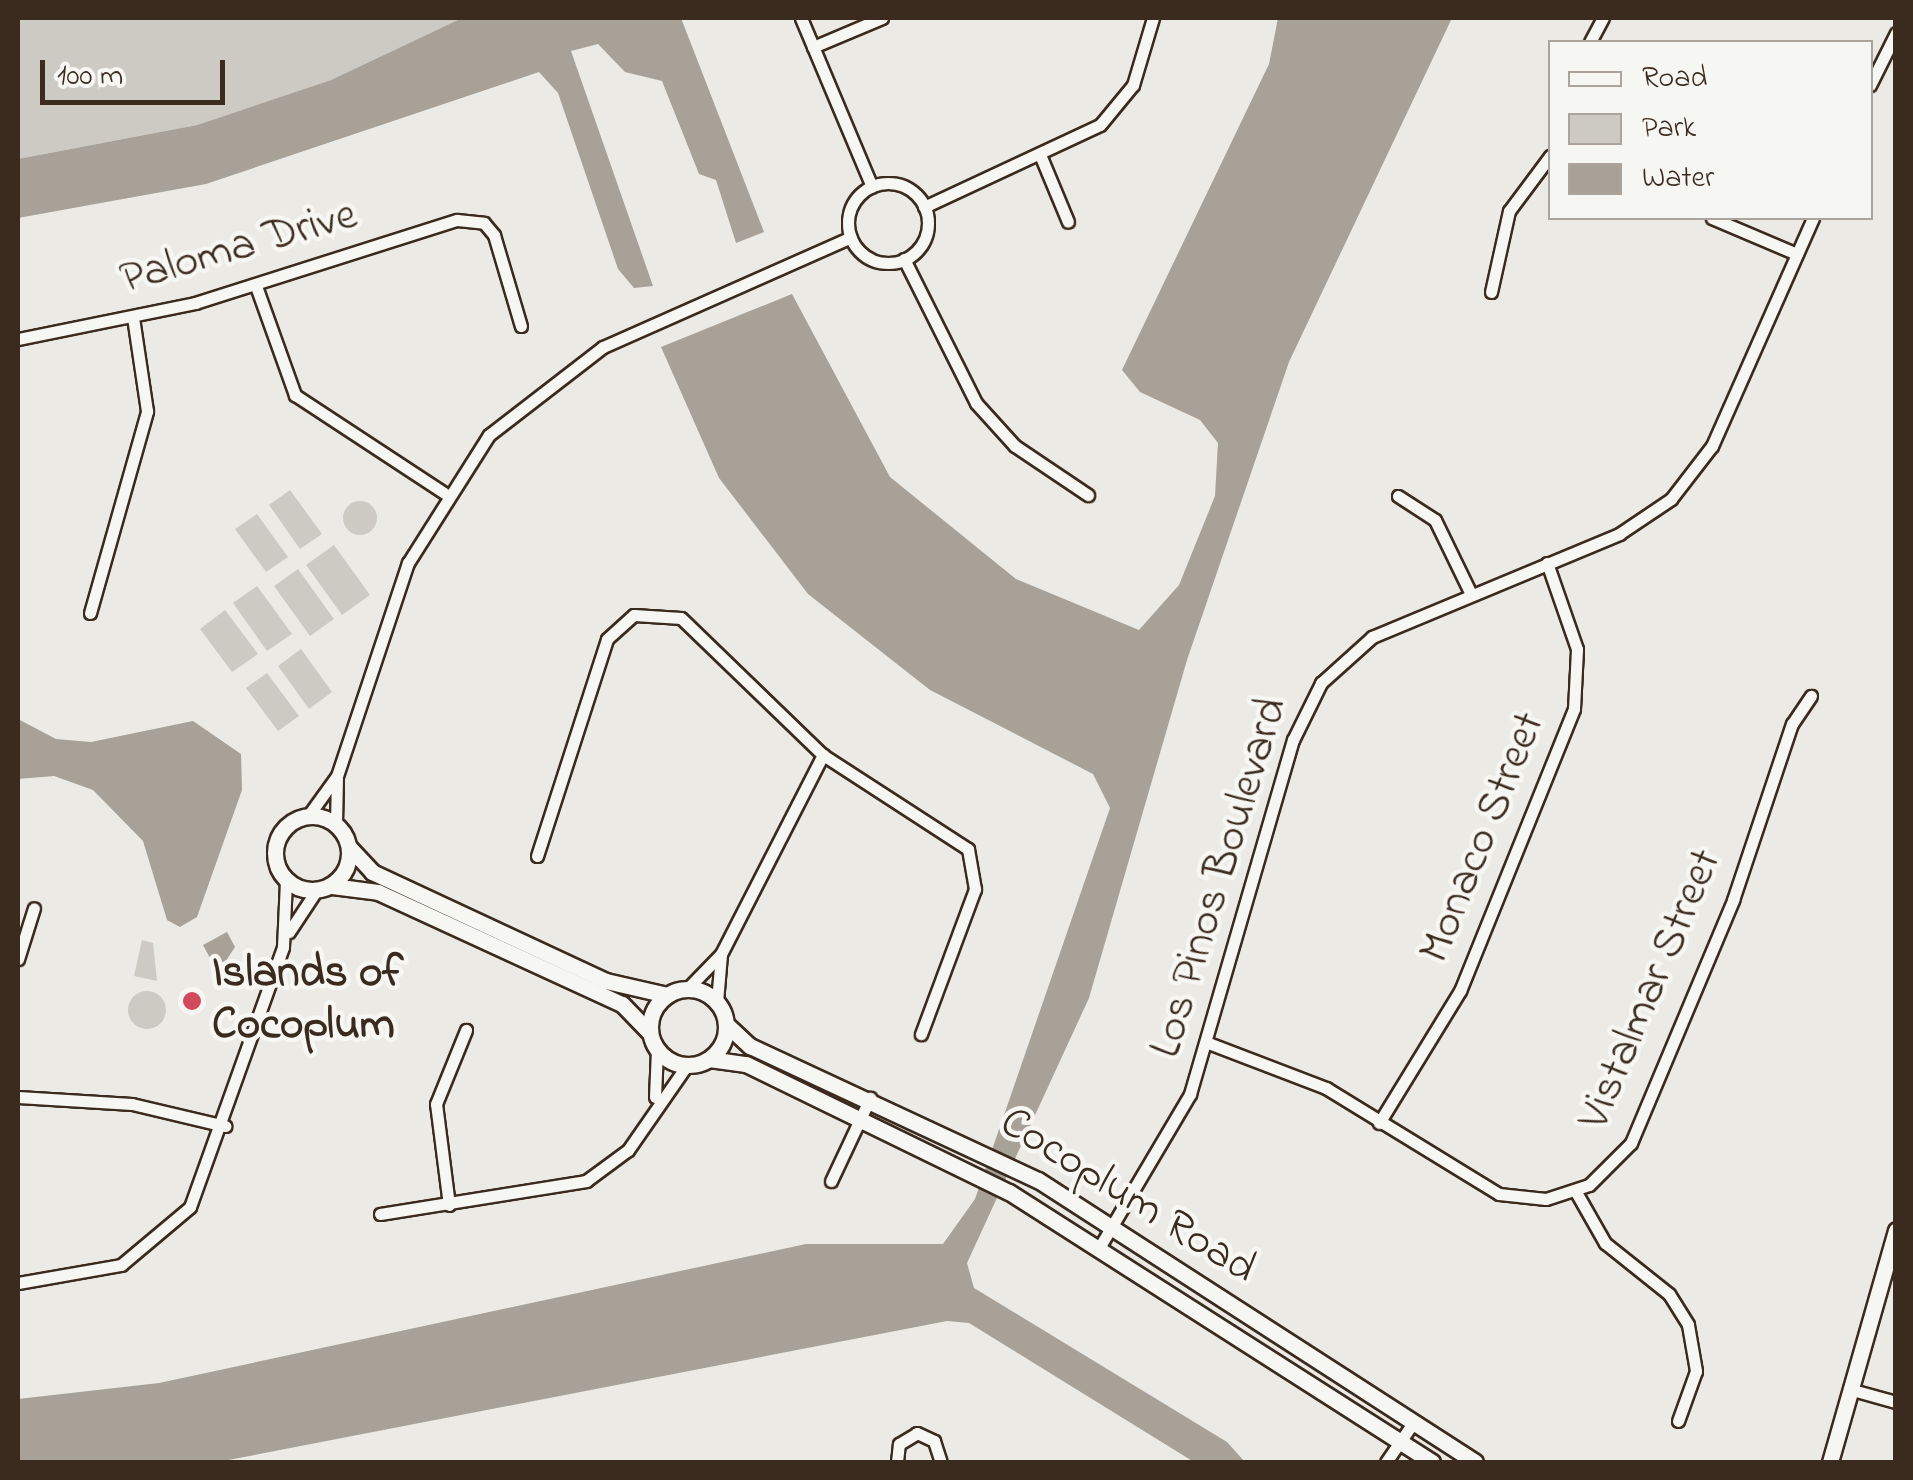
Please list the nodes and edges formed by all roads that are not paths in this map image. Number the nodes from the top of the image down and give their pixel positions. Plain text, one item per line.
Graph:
1 (802, 18) edge
2 (882, 18) edge
3 (1153, 18) edge
4 (1603, 18) edge
5 (1896, 32) edge
6 (1591, 40) edge
7 (813, 47) junction
8 (1873, 79) edge
9 (1040, 158) junction
10 (1548, 159) edge
11 (872, 186) junction
12 (924, 207) junction
13 (1717, 220) edge
14 (1812, 220) edge
15 (1068, 222) dead end
16 (850, 237) junction
17 (1797, 254) junction
18 (904, 259) junction
19 (256, 286) junction
20 (1491, 292) dead end
21 (132, 317) junction
22 (520, 326) dead end
23 (18, 339) edge
24 (444, 494) junction
25 (1088, 496) dead end
26 (1398, 496) dead end
27 (1547, 563) junction
28 (1471, 594) junction
29 (90, 613) dead end
30 (1811, 696) dead end
31 (823, 755) junction
32 (337, 776) junction
33 (308, 816) junction
34 (336, 824) junction
35 (350, 848) junction
36 (536, 856) dead end
37 (286, 881) junction
38 (324, 888) junction
39 (34, 908) dead end
40 (286, 935) junction
41 (721, 954) junction
42 (18, 960) edge
43 (687, 988) junction
44 (667, 995) junction
45 (717, 1002) junction
46 (726, 1024) junction
47 (466, 1030) dead end
48 (650, 1033) junction
49 (921, 1034) dead end
50 (1206, 1042) junction
51 (657, 1049) junction
52 (709, 1059) junction
53 (686, 1065) junction
54 (18, 1097) edge
55 (870, 1098) junction
56 (655, 1101) junction
57 (860, 1120) junction
58 (1379, 1123) junction
59 (224, 1126) junction
60 (831, 1181) dead end
61 (1576, 1192) junction
62 (449, 1205) junction
63 (380, 1214) dead end
64 (1113, 1227) junction
65 (1896, 1230) edge
66 (1099, 1248) junction
67 (18, 1283) edge
68 (1849, 1390) junction
69 (1896, 1402) edge
70 (1678, 1421) dead end
71 (1413, 1422) junction
72 (1400, 1442) junction
73 (897, 1462) edge
74 (941, 1462) edge
75 (1386, 1462) edge
76 (1432, 1462) edge
77 (1475, 1462) edge
78 (1830, 1462) edge

1 - 7 street
2 - 7 street
3 - 9 street
4 - 6 street
5 - 8 street
7 - 11 street
9 - 12 street
9 - 15 street
10 - 20 street
11 - 12 street
11 - 16 street
12 - 18 street
13 - 17 street
14 - 17 street, Los Pinos Boulevard
16 - 18 street
16 - 24 street
17 - 27 street, Los Pinos Boulevard
18 - 25 street
19 - 21 street, Paloma Drive
19 - 22 street, Paloma Drive
19 - 24 street
21 - 23 street, Paloma Drive
21 - 29 street
24 - 32 street
26 - 28 street
27 - 28 street, Los Pinos Boulevard
27 - 58 street, Monaco Street
28 - 50 street, Los Pinos Boulevard
30 - 61 street, Vistalmar Street
31 - 36 street
31 - 41 street
31 - 49 street
32 - 33 street
32 - 34 street
33 - 34 street
33 - 37 street
34 - 35 street
35 - 38 street
35 - 44 street
37 - 38 street
37 - 40 street
38 - 40 street
38 - 48 street
39 - 42 street
40 - 59 street
41 - 43 street
41 - 45 street
43 - 44 street
43 - 45 street
44 - 48 street
45 - 46 street
46 - 52 street
46 - 55 street, Cocoplum Road
47 - 62 street
48 - 51 street
50 - 58 street, Vistalmar Street
50 - 64 street, Los Pinos Boulevard
51 - 53 street
51 - 56 street
52 - 53 street, Cocoplum Road
52 - 57 street, Cocoplum Road
53 - 56 street
54 - 59 street
55 - 57 street
55 - 64 street, Cocoplum Road
56 - 62 street
57 - 60 street
57 - 66 street, Cocoplum Road
58 - 61 street, Vistalmar Street
59 - 67 street
61 - 70 street
62 - 63 street
64 - 66 street, Los Pinos Boulevard
64 - 71 street, Cocoplum Road
65 - 68 street
66 - 72 street, Cocoplum Road
68 - 69 street
68 - 78 street
71 - 72 street
71 - 77 street, Cocoplum Road
72 - 75 street
72 - 76 street, Cocoplum Road
73 - 74 street

